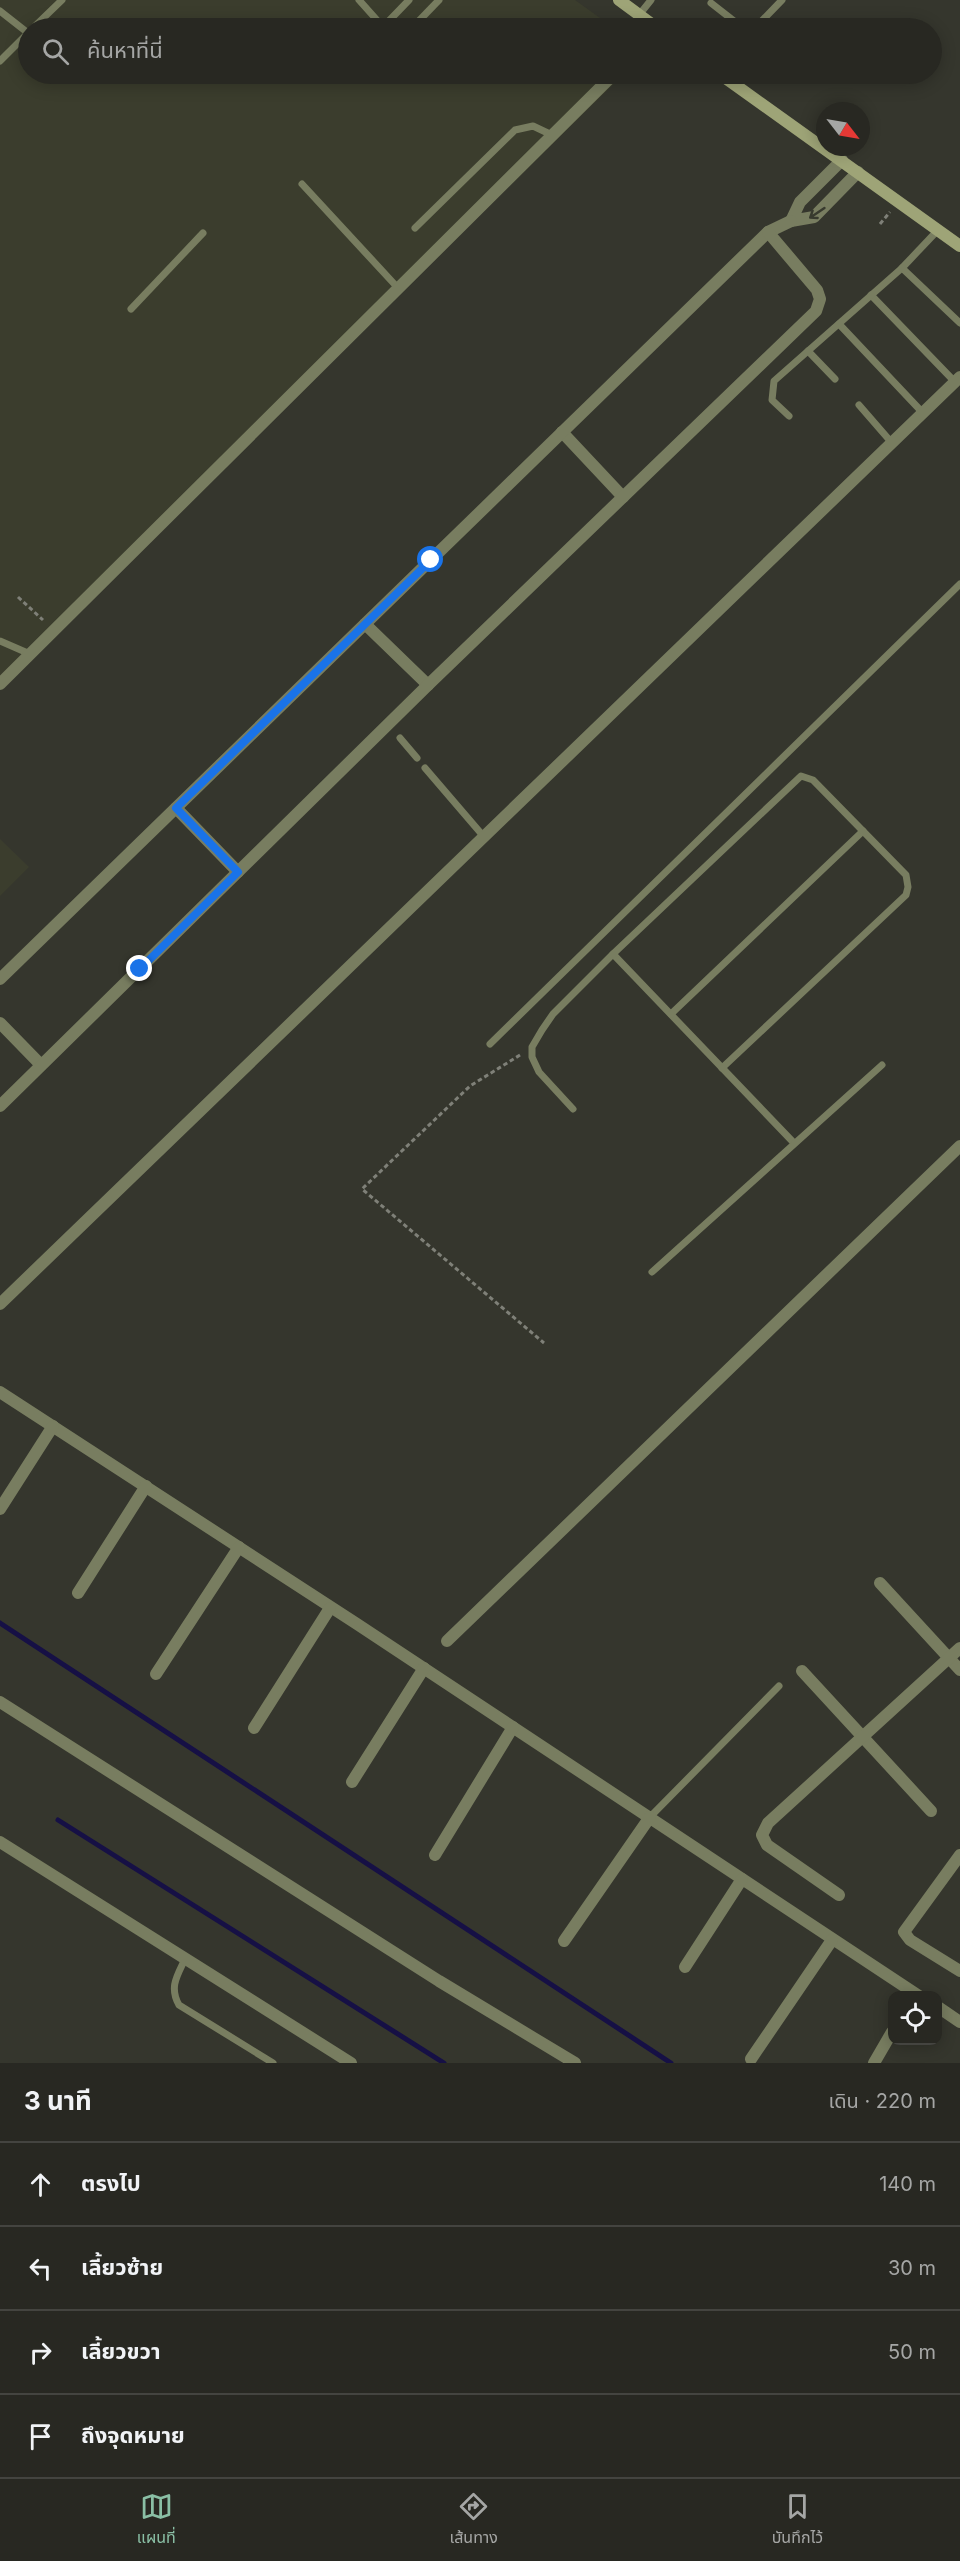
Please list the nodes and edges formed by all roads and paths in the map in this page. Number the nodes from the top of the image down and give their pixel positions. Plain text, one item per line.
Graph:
1 (62, 0) edge
2 (358, 0) edge
3 (409, 0) edge
4 (439, 0) edge
5 (619, 0) edge
6 (651, 0) edge
7 (782, 0) edge
8 (711, 3) dead end
9 (0, 11) edge
10 (639, 15) junction
11 (43, 18) edge
12 (374, 18) edge
13 (392, 18) edge
14 (422, 18) edge
15 (643, 18) edge
16 (730, 18) edge
17 (765, 18) edge
18 (18, 25) edge
19 (18, 43) edge
20 (0, 61) edge
21 (604, 84) edge
22 (734, 84) edge
23 (552, 135) junction
24 (842, 160) junction
25 (858, 172) junction
26 (302, 184) dead end
27 (791, 221) junction
28 (415, 228) dead end
29 (939, 230) junction
30 (768, 232) junction
31 (203, 233) dead end
32 (960, 246) edge
33 (902, 268) junction
34 (398, 288) junction
35 (871, 295) junction
36 (131, 309) dead end
37 (960, 323) edge
38 (839, 324) junction
39 (808, 351) junction
40 (835, 379) dead end
41 (957, 380) edge
42 (859, 405) dead end
43 (923, 413) junction
44 (789, 416) dead end
45 (562, 432) junction
46 (892, 443) junction
47 (623, 497) junction
48 (960, 584) edge
49 (18, 597) dead end
50 (365, 624) junction
51 (54, 631) junction
52 (0, 641) edge
53 (30, 654) junction
54 (0, 684) edge
55 (428, 685) junction
56 (400, 738) dead end
57 (417, 758) dead end
58 (425, 768) dead end
59 (176, 808) junction
60 (863, 831) junction
61 (485, 838) junction
62 (238, 872) junction
63 (613, 954) junction
64 (0, 979) edge
65 (671, 1014) junction
66 (0, 1023) edge
67 (490, 1044) dead end
68 (532, 1047) junction
69 (41, 1065) junction
70 (882, 1065) dead end
71 (722, 1068) junction
72 (0, 1106) edge
73 (573, 1108) dead end
74 (794, 1143) junction
75 (960, 1146) edge
76 (652, 1272) dead end
77 (0, 1304) edge
78 (544, 1342) dead end
79 (0, 1392) edge
80 (53, 1426) junction
81 (146, 1486) junction
82 (0, 1509) edge
83 (239, 1547) junction
84 (880, 1583) dead end
85 (78, 1593) dead end
86 (330, 1608) junction
87 (447, 1641) dead end
88 (960, 1648) edge
89 (949, 1658) junction
90 (424, 1668) junction
91 (960, 1670) edge
92 (801, 1671) dead end
93 (156, 1674) dead end
94 (779, 1686) dead end
95 (0, 1702) edge
96 (513, 1727) junction
97 (254, 1728) dead end
98 (862, 1738) junction
99 (352, 1782) dead end
100 (931, 1811) dead end
101 (651, 1817) junction
102 (0, 1842) edge
103 (435, 1855) dead end
104 (960, 1855) edge
105 (742, 1879) junction
106 (839, 1895) dead end
107 (832, 1940) junction
108 (564, 1941) dead end
109 (185, 1959) junction
110 (685, 1967) dead end
111 (960, 1971) edge
112 (910, 1991) edge
113 (942, 2010) edge
114 (960, 2022) edge
115 (888, 2039) edge
116 (751, 2059) dead end
117 (261, 2060) edge
118 (273, 2063) edge
119 (351, 2063) edge
120 (574, 2063) edge
121 (874, 2063) edge

1 - 11 lane
2 - 12 lane
3 - 13 lane
4 - 14 lane
5 - 10 street
6 - 10 lane
7 - 17 lane
8 - 16 lane
9 - 18 lane
10 - 15 street
19 - 20 lane
21 - 23 street
22 - 24 street
23 - 28 lane
23 - 34 street
24 - 25 street
24 - 27 street
25 -> 27 street
25 - 29 street
26 - 34 lane
27 - 30 street
29 - 32 street
29 - 33 lane
30 - 45 street
30 - 47 street
31 - 36 lane
33 - 35 lane
33 - 37 lane
34 - 51 street
35 - 38 lane
35 - 41 lane
38 - 39 lane
38 - 43 lane
39 - 40 lane
39 - 44 lane
41 - 43 street
42 - 46 lane
43 - 46 street
45 - 47 street
45 - 50 street
46 - 61 street
47 - 55 street
48 - 67 lane
49 - 51 path
50 - 55 street
50 - 59 street
51 - 53 street
52 - 53 lane
53 - 54 street
55 - 62 street
56 - 57 lane
58 - 61 lane
59 - 62 street
59 - 64 street
60 - 63 lane
60 - 65 lane
60 - 71 lane
61 - 77 street
62 - 69 street
63 - 65 lane
63 - 68 lane
65 - 71 lane
66 - 69 street
68 - 73 lane
68 - 78 path
69 - 72 street
70 - 74 lane
71 - 74 lane
74 - 76 lane
75 - 87 street
79 - 80 street
80 - 81 street
80 - 82 street
81 - 83 street
81 - 85 street
83 - 86 street
83 - 93 street
84 - 89 street
86 - 90 street
86 - 97 street
88 - 89 street
89 - 91 street
89 - 98 street
90 - 96 street
90 - 99 street
92 - 98 street
94 - 101 lane
95 - 120 street
96 - 101 street
96 - 103 street
98 - 100 street
98 - 106 street
101 - 105 street
101 - 108 street
102 - 109 street
104 - 111 street
105 - 107 street
105 - 110 street
107 - 112 street
107 - 116 street
109 - 117 lane
109 - 119 street
113 - 114 street
115 - 121 street
117 - 118 lane

